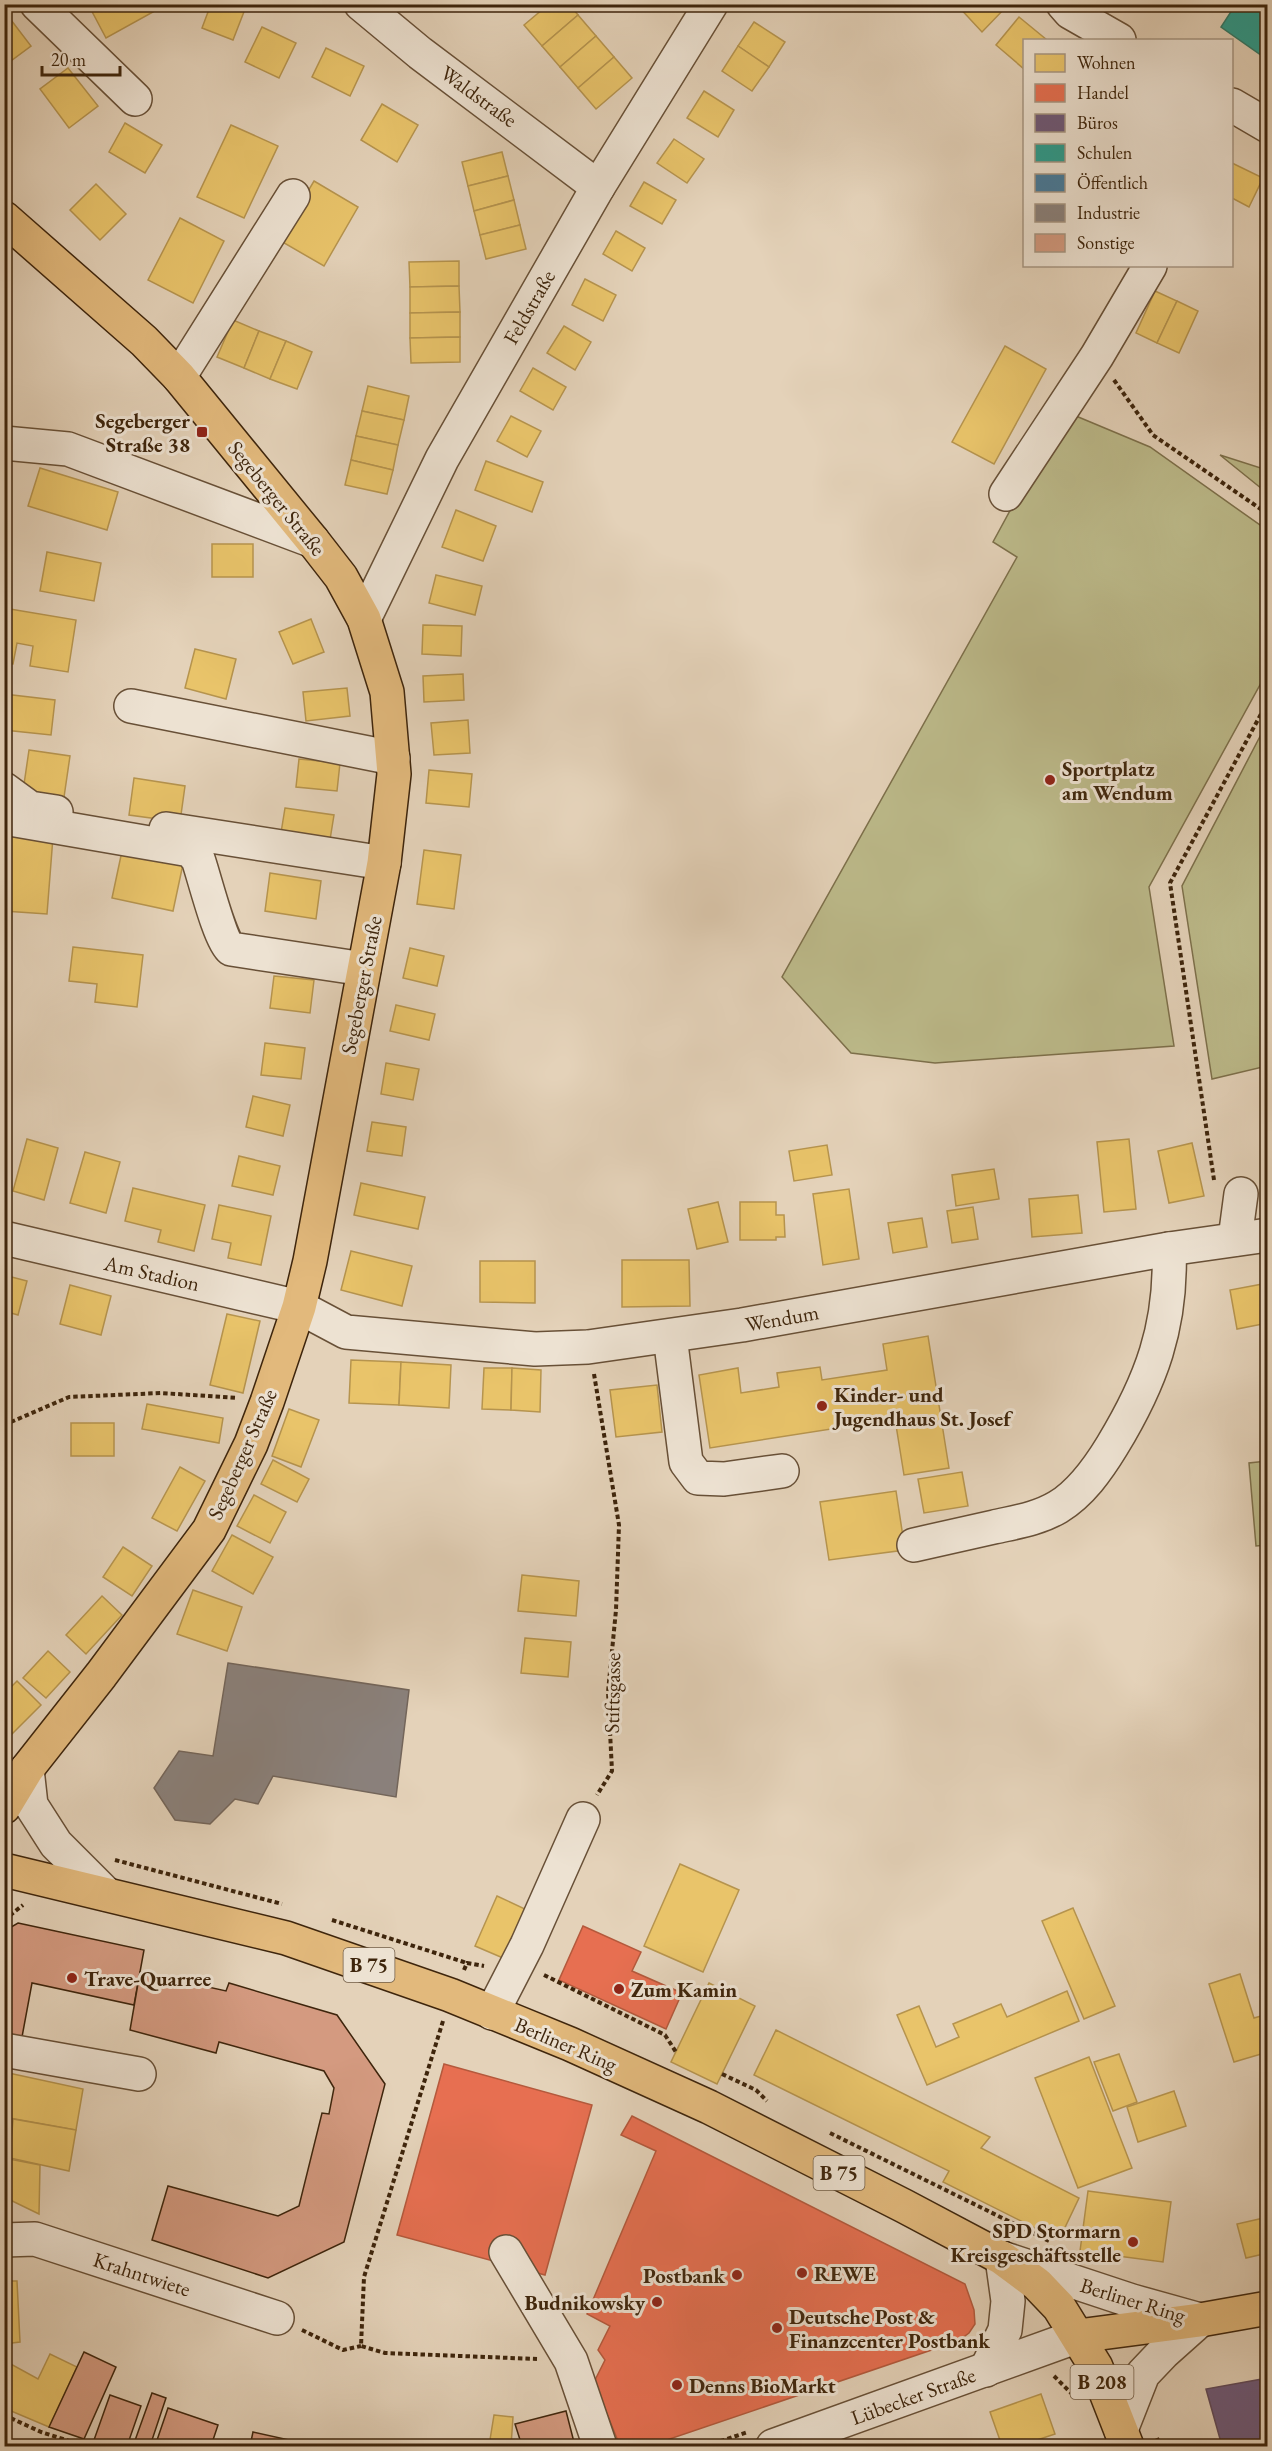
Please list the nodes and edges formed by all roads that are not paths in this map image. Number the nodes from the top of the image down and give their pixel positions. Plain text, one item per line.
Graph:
1 (37, 4) edge
2 (361, 4) edge
3 (711, 4) edge
4 (1063, 4) edge
5 (1117, 39) edge
6 (135, 99) dead end
7 (1234, 112) edge
8 (1268, 126) edge
9 (598, 186) junction
10 (293, 196) dead end
11 (4, 218) edge
12 (1149, 267) edge
13 (179, 377) junction
14 (4, 443) edge
15 (1006, 494) dead end
16 (314, 541) junction
17 (364, 620) junction
18 (131, 706) dead end
19 (233, 712) dead end
20 (392, 751) junction
21 (4, 789) edge
22 (4, 818) edge
23 (384, 863) junction
24 (364, 969) junction
25 (1228, 1189) road end
26 (1268, 1234) edge
27 (4, 1238) edge
28 (1235, 1239) junction
29 (1169, 1249) junction
30 (299, 1307) junction
31 (670, 1336) junction
32 (782, 1471) dead end
33 (914, 1545) dead end
34 (27, 1769) junction
35 (4, 1807) edge
36 (583, 1819) road end
37 (4, 1870) edge
38 (106, 1894) junction
39 (492, 2013) junction
40 (4, 2050) edge
41 (139, 2074) dead end
42 (4, 2240) edge
43 (506, 2252) dead end
44 (1002, 2258) junction
45 (1268, 2308) edge
46 (277, 2318) road end
47 (1200, 2320) junction
48 (1078, 2336) junction
49 (986, 2370) junction
50 (1124, 2438) edge
51 (600, 2446) edge
52 (773, 2446) edge

1 - 6 street
2 - 9 street, Waldstraße
3 - 9 street, Feldstraße
4 - 5 street
7 - 8 street
9 - 17 street, Feldstraße
10 - 13 street
11 - 13 main road, Segeberger Straße
12 - 15 street
13 - 16 main road, Segeberger Straße
14 - 16 street
16 - 17 main road, Segeberger Straße
17 - 20 main road, Segeberger Straße
18 - 20 street
19 - 20 street
20 - 23 main road, Segeberger Straße
21 - 23 street
22 - 24 street
23 - 24 main road, Segeberger Straße
24 - 30 main road, Segeberger Straße
25 - 28 street
26 - 28 street, Wendum
27 - 30 street, Am Stadion
28 - 29 street, Wendum
29 - 31 street, Wendum
29 - 33 street
30 - 31 street, Wendum
30 - 34 main road, Segeberger Straße
31 - 32 street
34 - 35 main road, Segeberger Straße
34 - 38 street
36 - 39 street
37 - 38 main road, Berliner Ring / B 75
38 - 39 main road, Berliner Ring / B 75
39 - 44 main road, Berliner Ring / B 75
40 - 41 street
42 - 46 street, Krahntwiete
43 - 51 street
44 - 47 street, Berliner Ring
44 - 48 main road, Berliner Ring / B 75
44 - 49 street, Lübecker Straße
45 - 47 main road, Lübecker Straße
47 - 48 main road, Lübecker Straße
47 - 50 street, Berliner Ring
48 - 49 street, Lübecker Straße
48 - 50 main road, Berliner Ring / B 208
49 - 52 street, Lübecker Straße

